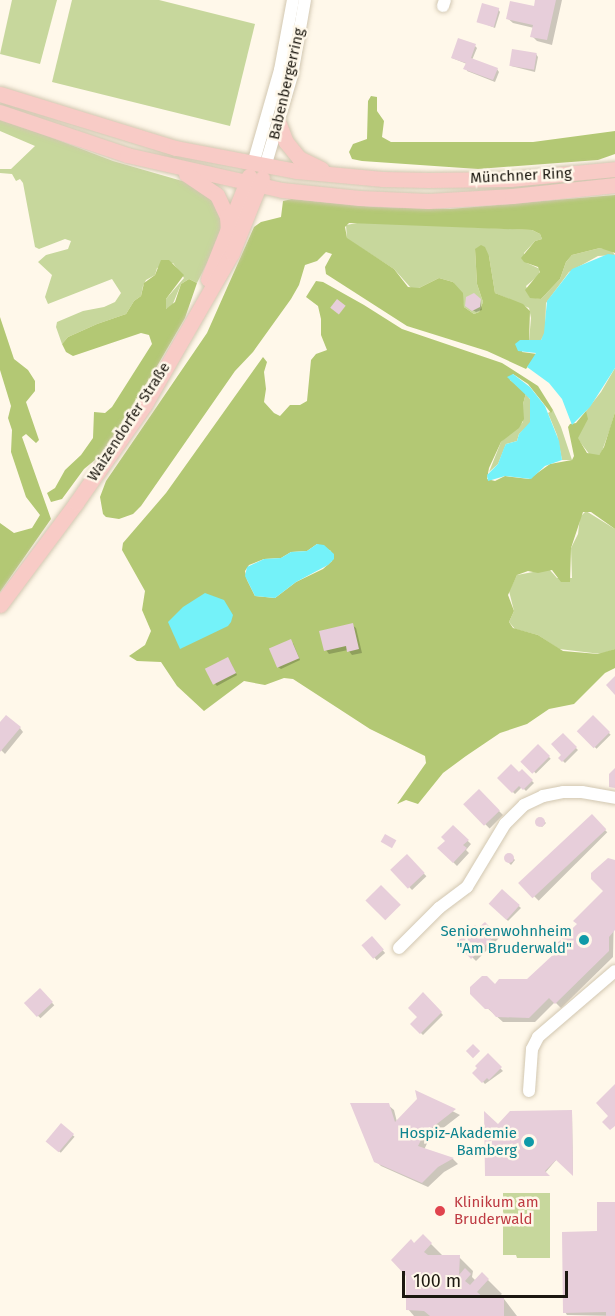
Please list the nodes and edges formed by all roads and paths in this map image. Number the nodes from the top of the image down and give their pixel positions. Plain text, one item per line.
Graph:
1 (293, 0) edge
2 (305, 0) edge
3 (0, 94) edge
4 (0, 112) edge
5 (279, 124) junction
6 (259, 166) junction
7 (179, 168) junction
8 (615, 169) edge
9 (336, 176) junction
10 (253, 185) junction
11 (615, 185) edge
12 (228, 232) junction
13 (189, 326) junction
14 (0, 605) edge
15 (615, 798) edge
16 (399, 948) dead end
17 (615, 971) edge
18 (529, 1091) dead end

1 - 6 street, Babenbergerring
2 - 5 street, Babenbergerring
3 - 6 main road, Münchner Ring
4 - 7 main road, Münchner Ring
5 - 6 street, Babenbergerring
5 - 9 main road
6 - 9 main road, Münchner Ring
6 - 10 main road, Waizendorfer Straße
7 - 10 main road, Münchner Ring
7 - 12 main road
8 - 9 main road, Münchner Ring
10 - 11 main road, Münchner Ring
10 - 12 main road, Waizendorfer Straße
10 - 13 main road, Waizendorfer Straße
12 - 13 main road, Waizendorfer Straße
13 - 14 main road, Waizendorfer Straße
15 - 16 street
17 - 18 street

